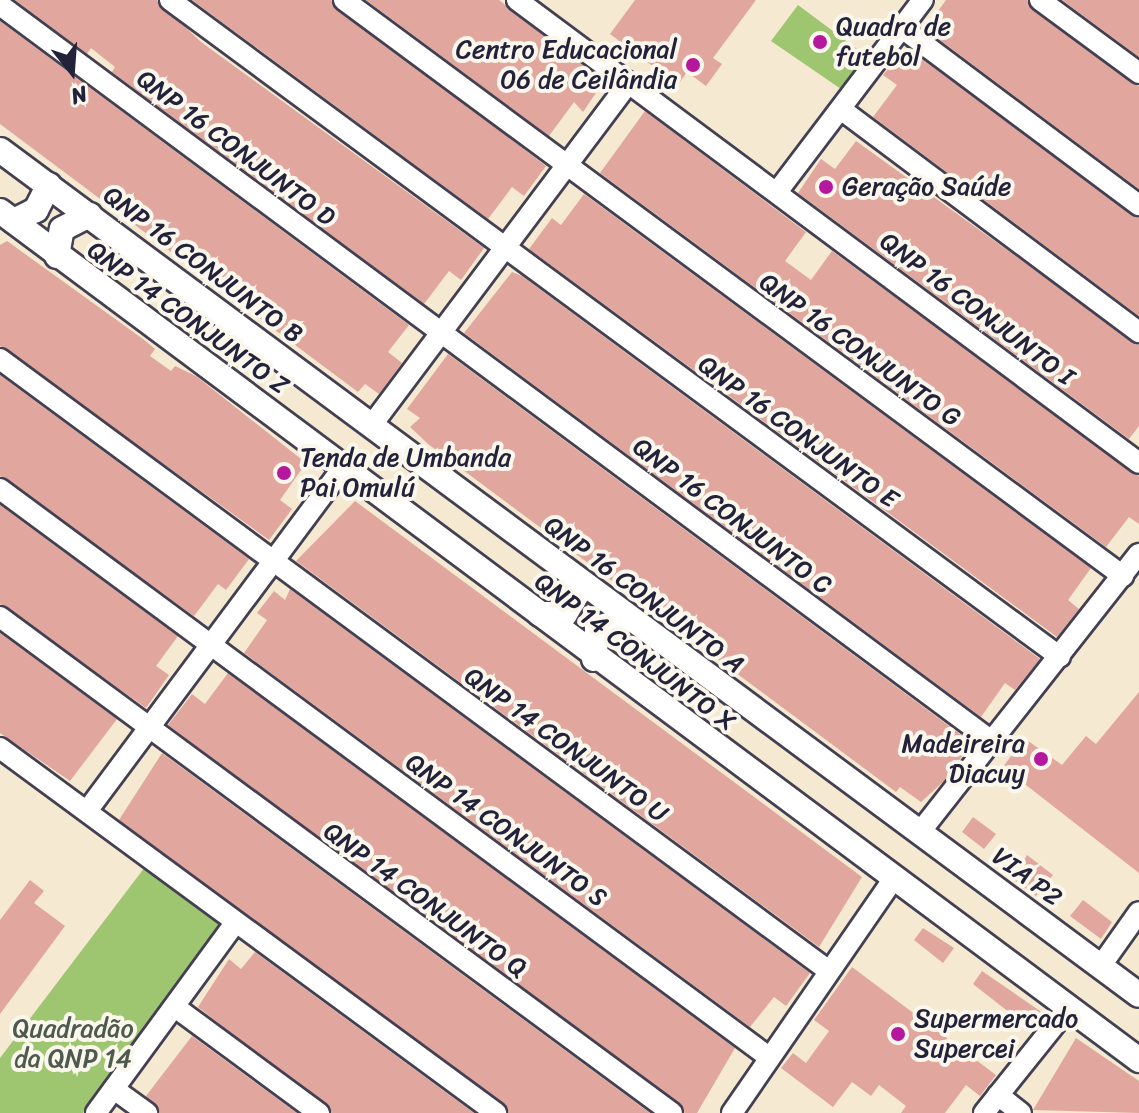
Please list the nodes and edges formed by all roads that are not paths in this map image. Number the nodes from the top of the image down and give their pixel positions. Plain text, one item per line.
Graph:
1 (170, 0) edge
2 (344, 0) edge
3 (517, 0) edge
4 (923, 0) edge
5 (1040, 0) edge
6 (0, 5) edge
7 (902, 28) junction
8 (1139, 73) edge
9 (627, 85) junction
10 (842, 110) junction
11 (0, 150) edge
12 (566, 166) junction
13 (49, 185) junction
14 (777, 192) junction
15 (1139, 205) edge
16 (90, 215) junction
17 (7, 216) edge
18 (504, 248) junction
19 (57, 256) junction
20 (441, 332) junction
21 (1139, 332) edge
22 (0, 359) edge
23 (371, 426) junction
24 (1139, 463) edge
25 (343, 468) junction
26 (0, 489) edge
27 (1139, 554) edge
28 (272, 561) junction
29 (1123, 576) junction
30 (575, 579) junction
31 (540, 614) junction
32 (0, 617) edge
33 (628, 619) junction
34 (210, 644) junction
35 (1060, 657) junction
36 (594, 659) junction
37 (147, 728) junction
38 (993, 742) junction
39 (0, 748) edge
40 (87, 811) junction
41 (920, 832) junction
42 (894, 878) junction
43 (1139, 912) edge
44 (235, 923) junction
45 (1100, 967) junction
46 (829, 971) junction
47 (1139, 995) edge
48 (175, 1007) junction
49 (1068, 1008) junction
50 (770, 1058) junction
51 (1139, 1060) edge
52 (114, 1089) junction
53 (998, 1095) junction
54 (96, 1113) edge
55 (147, 1113) edge
56 (319, 1113) edge
57 (496, 1113) edge
58 (672, 1113) edge
59 (732, 1113) edge
60 (984, 1113) edge
61 (1021, 1113) edge

1 - 18 street, QNP 16 CONJUNTO E
2 - 12 street, QNP 16 CONJUNTO G
3 - 9 street, QNP 16 CONJUNTO I
4 - 7 street
5 - 8 street
6 - 20 street, QNP 16 CONJUNTO D
7 - 10 street
7 - 15 street
9 - 12 street
9 - 14 street, QNP 16 CONJUNTO I
10 - 14 street
10 - 21 street
11 - 13 street, QNP 16 CONJUNTO B
12 - 18 street
12 - 29 street, QNP 16 CONJUNTO G
13 - 16 street, QNP 16 CONJUNTO B
13 - 17 street
14 - 24 street, QNP 16 CONJUNTO I
16 - 19 street
16 - 23 street, QNP 16 CONJUNTO B
17 - 19 street, QNP 14 CONJUNTO Z
18 - 20 street
18 - 35 street, QNP 16 CONJUNTO E
19 - 25 street, QNP 14 CONJUNTO Z
20 - 23 street
20 - 38 street, QNP 16 CONJUNTO C
22 - 28 street, QNP 14 CONJUNTO U
23 - 30 street, QNP 16 CONJUNTO A
25 - 28 street
25 - 31 street, QNP 14 CONJUNTO X
26 - 34 street, QNP 14 CONJUNTO S
27 - 29 street
28 - 34 street
28 - 46 street, QNP 14 CONJUNTO U
29 - 35 street
30 - 31 street
30 - 33 street, QNP 16 CONJUNTO A
31 - 36 street, QNP 14 CONJUNTO X
32 - 37 street, QNP 14 CONJUNTO Q
33 - 36 street
33 - 41 street, QNP 16 CONJUNTO A
34 - 37 street
34 - 50 street, QNP 14 CONJUNTO S
35 - 38 street
36 - 42 street, QNP 14 CONJUNTO X
37 - 40 street
37 - 58 street, QNP 14 CONJUNTO Q
38 - 41 street
39 - 40 street
40 - 44 street
41 - 45 street, VIA P2
42 - 46 street
42 - 49 street
43 - 45 street
44 - 48 street
44 - 57 street
45 - 47 street, VIA P2
46 - 50 street
48 - 52 street
48 - 56 street
49 - 51 street
49 - 53 street
50 - 59 street
52 - 54 street
52 - 55 street
53 - 60 street
53 - 61 street

